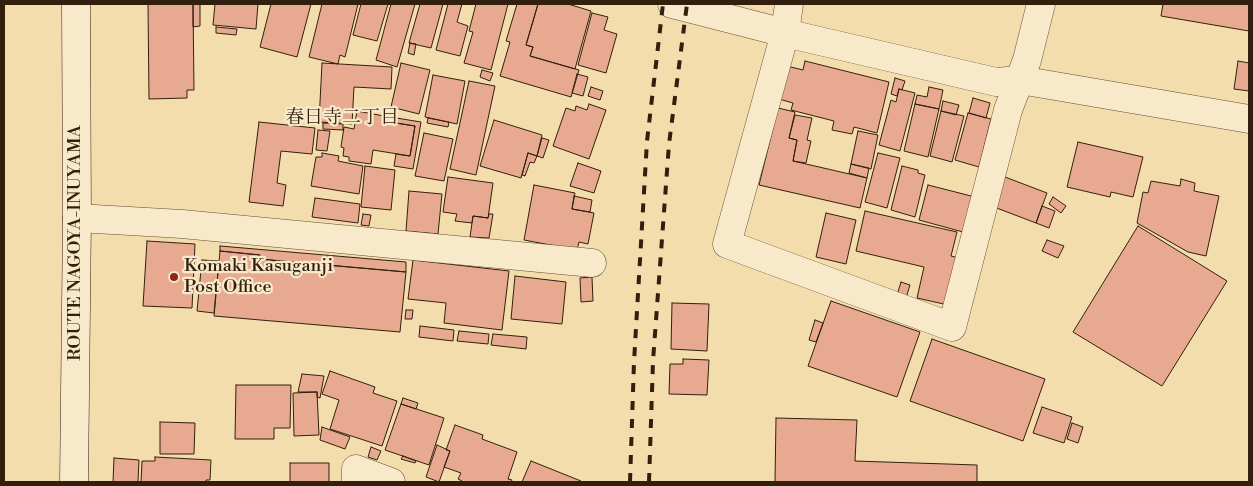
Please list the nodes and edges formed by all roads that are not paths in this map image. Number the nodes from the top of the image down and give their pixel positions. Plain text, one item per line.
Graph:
1 (76, 4) edge
2 (672, 4) edge
3 (789, 4) edge
4 (1041, 4) edge
5 (785, 33) junction
6 (1020, 80) junction
7 (1249, 119) edge
8 (76, 218) junction
9 (592, 263) dead end
10 (74, 482) edge
11 (356, 482) edge
12 (391, 482) edge

1 - 8 street, ROUTE NAGOYA-INUYAMA
2 - 5 street
3 - 5 street
4 - 6 street
5 - 6 street
5 - 6 street
6 - 7 street
8 - 9 street
8 - 10 street, ROUTE NAGOYA-INUYAMA
11 - 12 street

